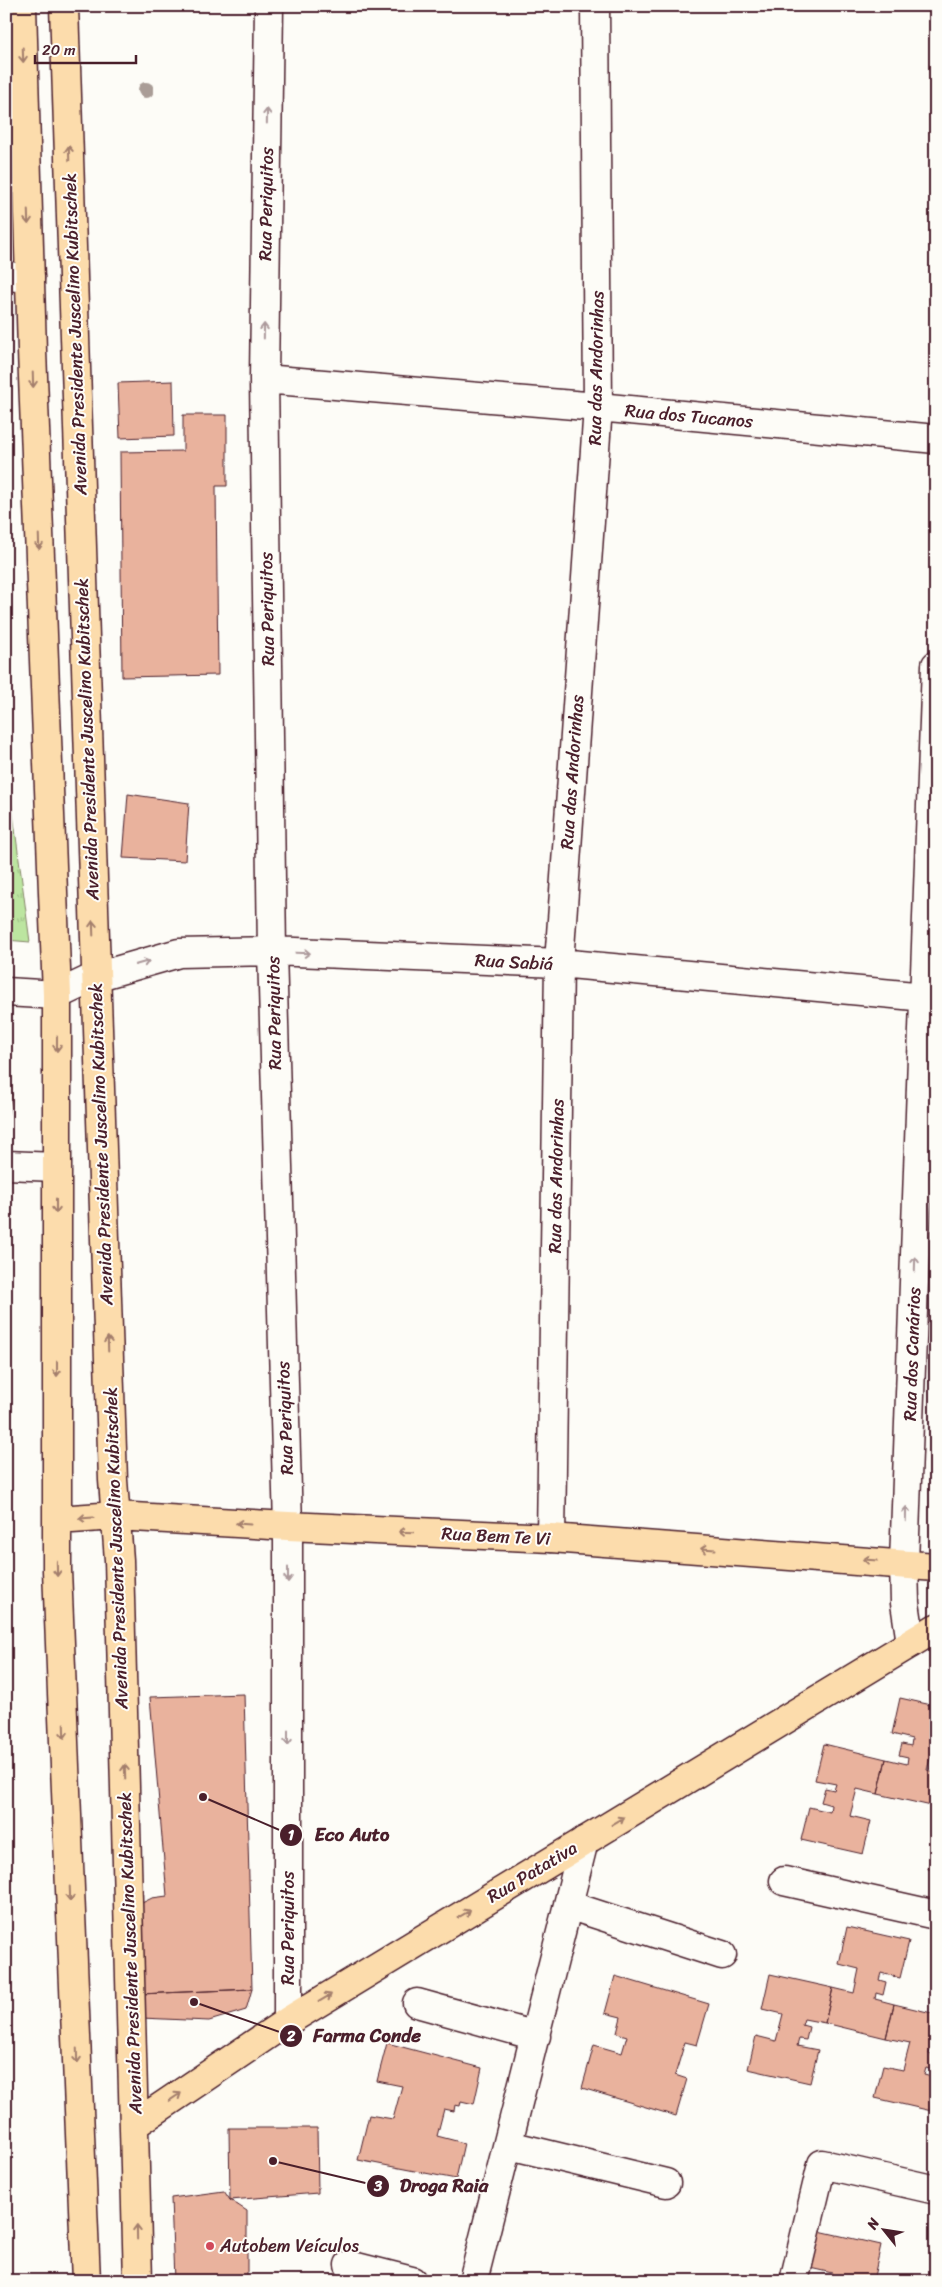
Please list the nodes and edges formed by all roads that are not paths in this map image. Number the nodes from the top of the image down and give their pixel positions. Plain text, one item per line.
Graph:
1 (22, 6) edge
2 (64, 6) edge
3 (269, 6) edge
4 (595, 6) edge
5 (18, 277) edge
6 (264, 379) junction
7 (598, 407) junction
8 (936, 439) edge
9 (936, 665) edge
10 (272, 951) junction
11 (558, 963) junction
12 (95, 977) junction
13 (6, 992) edge
14 (57, 995) junction
15 (930, 997) edge
16 (6, 1165) edge
17 (56, 1167) junction
18 (116, 1516) junction
19 (57, 1520) junction
20 (288, 1526) junction
21 (551, 1538) junction
22 (904, 1563) junction
23 (936, 1567) edge
24 (936, 1628) edge
25 (911, 1643) junction
26 (584, 1841) junction
27 (784, 1881) dead end
28 (568, 1904) junction
29 (936, 1915) edge
30 (722, 1955) dead end
31 (417, 2003) dead end
32 (288, 2021) junction
33 (536, 2036) junction
34 (134, 2125) junction
35 (509, 2145) junction
36 (666, 2183) dead end
37 (936, 2190) edge
38 (349, 2265) dead end
39 (86, 2281) edge
40 (138, 2281) edge
41 (412, 2281) edge
42 (474, 2281) edge
43 (794, 2281) edge

1 -> 5 main road
12 -> 2 main road, Avenida Presidente Juscelino Kubitschek
6 -> 3 street, Rua Periquitos
4 - 7 street, Rua das Andorinhas
5 -> 14 main road
6 - 7 street, Rua dos Tucanos
6 - 10 street, Rua Periquitos
7 - 8 street, Rua dos Tucanos
7 - 11 street, Rua das Andorinhas
9 - 15 street, Rua dos Canários
10 -> 11 street, Rua Sabiá
12 -> 10 street, Rua Sabiá
10 - 20 street, Rua Periquitos
11 - 15 street, Rua Sabiá
11 - 21 street, Rua das Andorinhas
12 - 14 street, Rua Sabiá
18 -> 12 main road, Avenida Presidente Juscelino Kubitschek
13 - 14 street
14 -> 17 main road
22 -> 15 street, Rua dos Canários
16 - 17 street
17 -> 19 main road
18 -> 19 main road, Rua Bem Te Vi
20 -> 18 main road, Rua Bem Te Vi
34 -> 18 main road, Avenida Presidente Juscelino Kubitschek
19 -> 39 main road
21 -> 20 main road, Rua Bem Te Vi
20 -> 32 street, Rua Periquitos
22 -> 21 main road, Rua Bem Te Vi
22 - 23 main road, Rua Bem Te Vi
22 - 25 street, Rua dos Canários
24 - 25 main road, Rua Patativa
26 -> 25 main road, Rua Patativa
26 - 28 street
32 -> 26 main road, Rua Patativa
27 - 29 street
28 - 30 street
28 - 33 street
31 - 33 street
34 -> 32 main road, Rua Patativa
33 - 35 street
40 -> 34 main road, Avenida Presidente Juscelino Kubitschek
35 - 36 street
35 - 42 street
37 - 43 street
38 - 41 street

